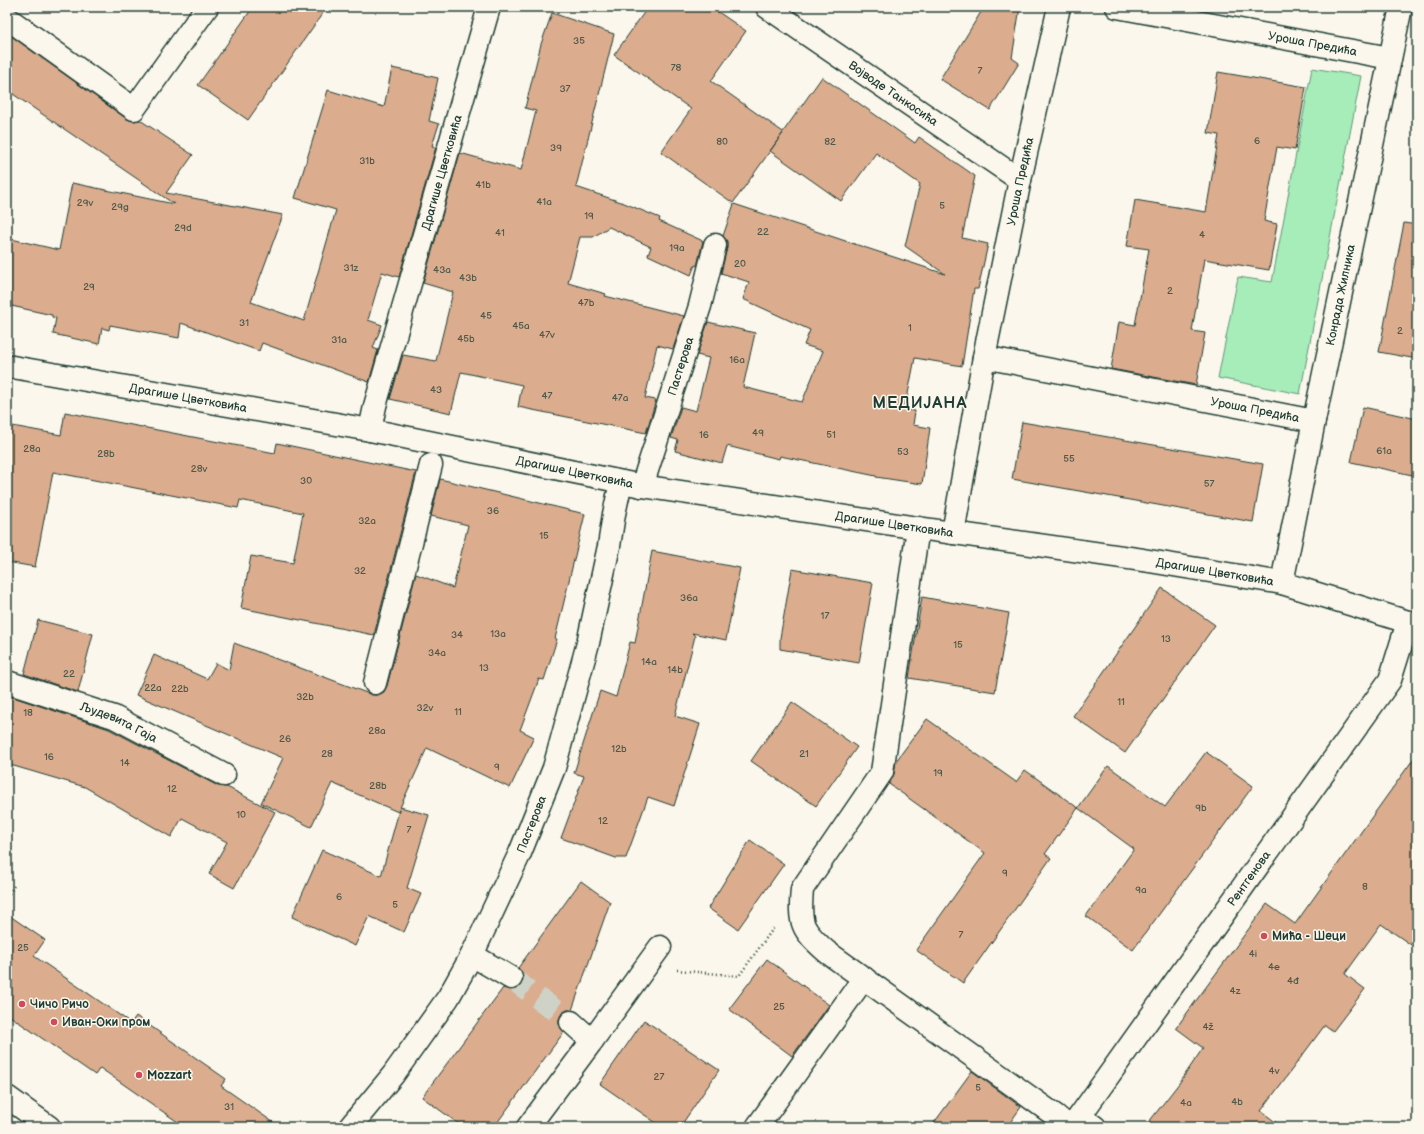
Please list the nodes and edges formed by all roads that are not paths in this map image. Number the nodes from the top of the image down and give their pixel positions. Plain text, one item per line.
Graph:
1 (207, 7) edge
2 (489, 7) edge
3 (767, 7) edge
4 (1059, 7) edge
5 (1117, 7) edge
6 (1401, 7) edge
7 (7, 18) edge
8 (1390, 58) junction
9 (1020, 180) junction
10 (715, 245) dead end
11 (984, 357) junction
12 (7, 366) edge
13 (1314, 421) junction
14 (370, 430) junction
15 (432, 465) dead end
16 (632, 484) junction
17 (918, 528) junction
18 (953, 533) junction
19 (1282, 583) junction
20 (1412, 623) edge
21 (7, 682) edge
22 (375, 683) dead end
23 (224, 775) dead end
24 (660, 947) dead end
25 (472, 955) junction
26 (511, 978) tunnel mouth
27 (864, 978) junction
28 (571, 1022) tunnel mouth
29 (592, 1041) junction
30 (7, 1097) edge
31 (1079, 1124) edge
32 (49, 1127) edge
33 (350, 1127) edge
34 (528, 1127) edge
35 (757, 1127) edge

1 - 7 street
2 - 14 street, Драгише Цветковића
3 - 9 street, Војводе Танкосића
4 - 9 street, Уроша Предића
5 - 8 street, Уроша Предића
6 - 8 street, Конрада Жилника
8 - 13 street, Конрада Жилника
9 - 11 street, Уроша Предића
10 - 16 street, Пастерова
11 - 13 street, Уроша Предића
11 - 18 street, Уроша Предића
12 - 14 street, Драгише Цветковића
13 - 19 street, Конрада Жилника
14 - 16 street, Драгише Цветковића
15 - 22 street
16 - 17 street, Драгише Цветковића
16 - 25 street, Пастерова
17 - 18 street, Драгише Цветковића
17 - 27 street
18 - 19 street, Драгише Цветковића
19 - 20 street, Драгише Цветковића
20 - 31 street, Рентгенова
21 - 23 street, Људевита Гаја
24 - 29 street
25 - 26 street
25 - 33 street, Пастерова
27 - 31 street
27 - 35 street
28 - 29 street
29 - 34 street
30 - 32 street

